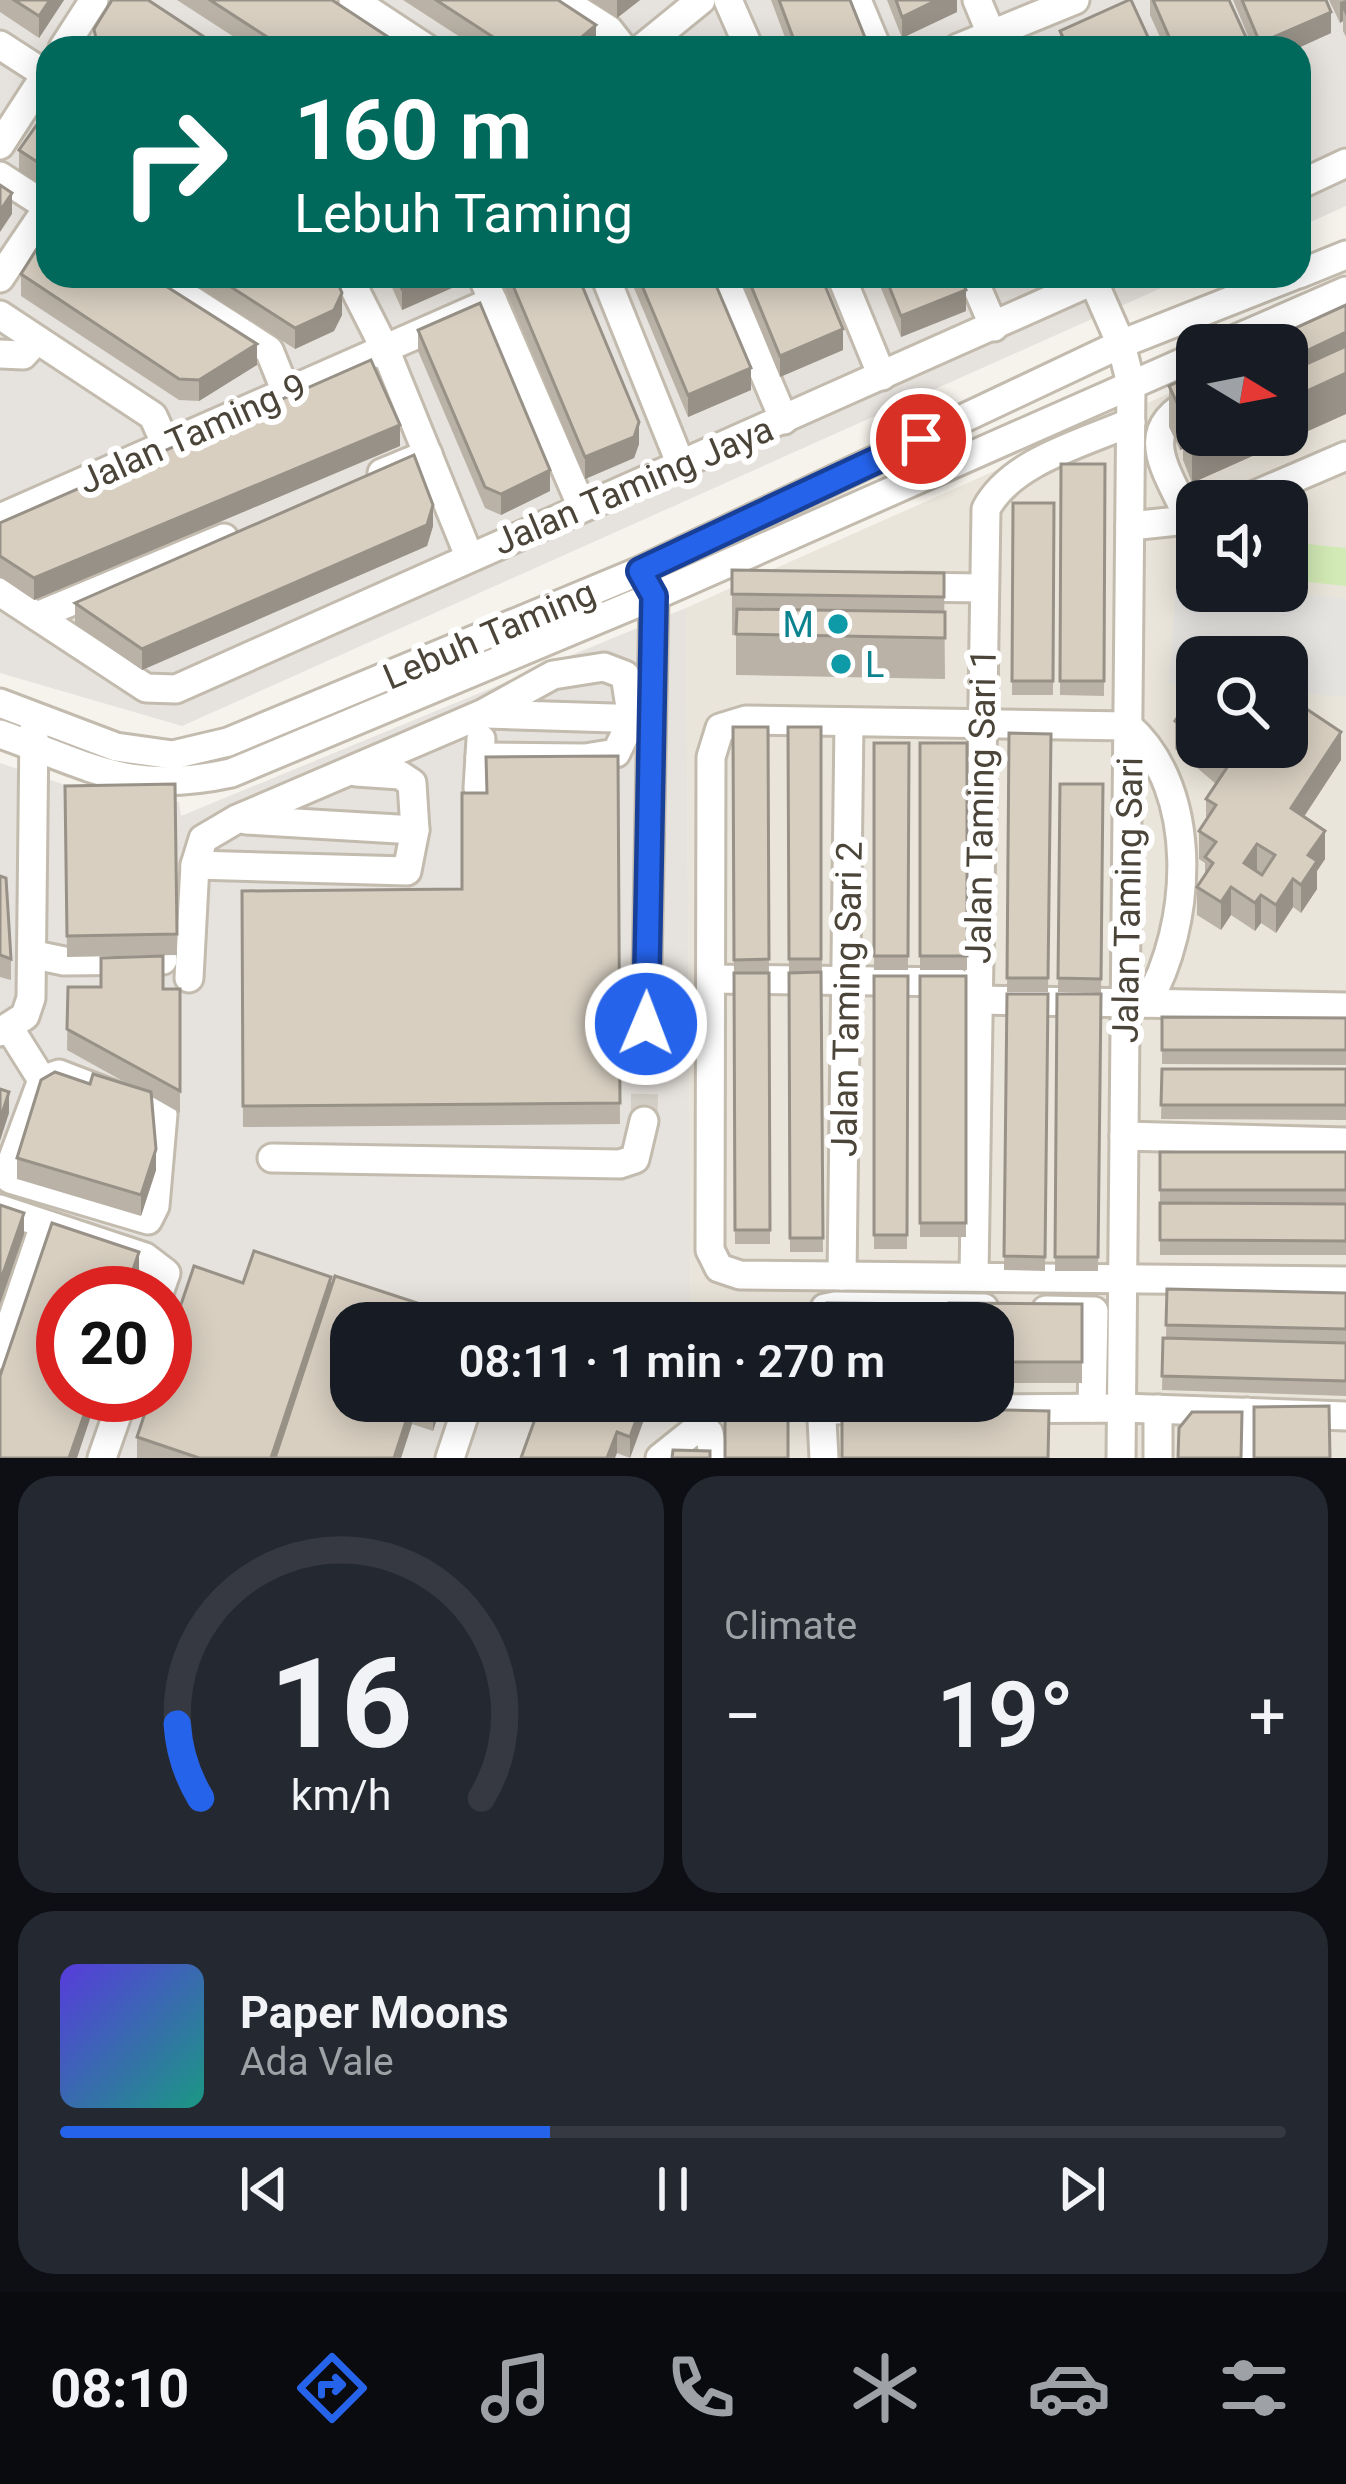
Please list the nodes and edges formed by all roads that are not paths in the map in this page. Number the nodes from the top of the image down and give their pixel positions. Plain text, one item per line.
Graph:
1 (94, 0) edge
2 (354, 0) edge
3 (562, 0) edge
4 (701, 0) edge
5 (728, 0) edge
6 (856, 0) edge
7 (977, 0) edge
8 (1075, 0) edge
9 (71, 36) edge
10 (408, 36) edge
11 (614, 36) edge
12 (657, 36) edge
13 (744, 36) edge
14 (872, 36) edge
15 (992, 36) edge
16 (1004, 36) edge
17 (0, 45) edge
18 (36, 67) edge
19 (36, 91) edge
20 (0, 145) edge
21 (1346, 163) edge
22 (0, 176) edge
23 (1311, 179) edge
24 (36, 199) edge
25 (36, 225) edge
26 (1346, 255) edge
27 (1311, 269) edge
28 (0, 278) edge
29 (173, 288) edge
30 (354, 288) edge
31 (488, 288) edge
32 (610, 288) edge
33 (728, 288) edge
34 (846, 288) edge
35 (977, 288) edge
36 (1075, 288) edge
37 (1100, 288) edge
38 (1263, 288) edge
39 (1346, 291) edge
40 (0, 315) edge
41 (1270, 324) edge
42 (994, 327) junction
43 (37, 340) junction
44 (1121, 344) junction
45 (385, 349) junction
46 (0, 355) edge
47 (1176, 365) edge
48 (882, 376) junction
49 (1131, 384) junction
50 (286, 392) junction
51 (1176, 409) edge
52 (784, 420) junction
53 (1131, 422) junction
54 (166, 445) junction
55 (428, 454) junction
56 (1346, 456) edge
57 (681, 465) junction
58 (366, 480) edge
59 (1290, 480) edge
60 (1176, 486) edge
61 (582, 507) junction
62 (0, 518) edge
63 (1176, 522) edge
64 (1130, 526) junction
65 (242, 531) edge
66 (470, 556) junction
67 (647, 583) junction
68 (889, 587) edge
69 (983, 588) junction
70 (0, 592) edge
71 (38, 616) junction
72 (0, 703) edge
73 (34, 713) junction
74 (482, 714) junction
75 (642, 719) junction
76 (850, 722) junction
77 (981, 724) junction
78 (1128, 725) junction
79 (0, 734) edge
80 (416, 744) junction
81 (34, 746) junction
82 (480, 757) junction
83 (352, 771) junction
84 (412, 783) junction
85 (478, 788) edge
86 (237, 819) junction
87 (416, 830) junction
88 (195, 866) junction
89 (35, 955) junction
90 (164, 960) edge
91 (189, 977) dead end
92 (712, 979) junction
93 (846, 980) junction
94 (978, 991) junction
95 (1136, 1003) junction
96 (1346, 1007) edge
97 (646, 1024) tunnel mouth
98 (5, 1030) edge
99 (42, 1080) junction
100 (644, 1121) tunnel mouth
101 (1124, 1136) junction
102 (1346, 1142) edge
103 (272, 1158) dead end
104 (0, 1209) edge
105 (44, 1225) junction
106 (151, 1266) edge
107 (842, 1276) junction
108 (974, 1276) junction
109 (1123, 1278) junction
110 (1346, 1281) edge
111 (1014, 1309) edge
112 (0, 1355) edge
113 (1014, 1407) edge
114 (1091, 1408) junction
115 (1122, 1408) junction
116 (1158, 1409) junction
117 (1246, 1412) junction
118 (1346, 1416) edge
119 (115, 1422) edge
120 (462, 1422) edge
121 (822, 1422) edge
122 (102, 1458) edge
123 (450, 1458) edge
124 (660, 1458) edge
125 (714, 1458) edge
126 (824, 1458) edge
127 (1121, 1458) edge
128 (1157, 1458) edge
129 (1246, 1458) edge

1 - 9 street
2 - 10 street
3 - 11 street
4 - 12 street
5 - 13 street
6 - 14 street
7 - 15 street
8 - 16 street
17 - 18 street
19 - 20 street
21 - 23 street
22 - 24 street
25 - 28 street
26 - 27 street, Lebuh Taming
29 - 50 street
30 - 45 street
31 - 45 street, Jalan Taming 9
31 - 61 street
32 - 57 street
33 - 52 street
34 - 48 street
35 - 42 street
36 - 42 street, Jalan Taming Jaya
37 - 44 street, Jalan Taming Sari
38 - 44 street, Lebuh Taming
39 - 41 street
40 - 43 street
42 - 48 street, Jalan Taming Jaya
43 - 46 street
43 - 54 street
44 - 49 street, Jalan Taming Sari
44 - 67 street, Lebuh Taming
45 - 50 street, Jalan Taming 9
45 - 55 street
47 - 49 street, Lebuh Taming
48 - 52 street, Jalan Taming Jaya
49 - 53 street, Jalan Taming Sari
49 - 67 street, Lebuh Taming
50 - 54 street, Jalan Taming 9
51 - 60 street
52 - 57 street, Jalan Taming Jaya
53 - 64 street, Jalan Taming Sari
53 - 69 street, Jalan Taming Sari 1
54 - 62 street, Jalan Taming 9
55 - 58 street
55 - 66 street
56 - 59 street
57 - 61 street, Jalan Taming Jaya
61 - 66 street, Jalan Taming Jaya
63 - 64 street
64 - 78 street, Jalan Taming Sari
65 - 71 street
66 - 71 street, Jalan Taming Jaya
67 - 73 street, Lebuh Taming
67 - 75 street
67 - 81 street, Lebuh Taming
68 - 69 street
69 - 77 street, Jalan Taming Sari 1
70 - 71 street
72 - 73 street, Lebuh Taming
73 - 81 street
74 - 75 street
74 - 75 street
74 - 80 street
74 - 82 street
75 - 82 street
75 - 97 street
76 - 77 street
76 - 92 street
76 - 93 street, Jalan Taming Sari 2
77 - 78 street
77 - 94 street, Jalan Taming Sari 1
78 - 95 street, Jalan Taming Sari
78 - 95 street
79 - 81 street, Lebuh Taming
80 - 83 street
80 - 84 street
81 - 89 street
82 - 85 street
83 - 84 street
83 - 86 street
84 - 87 street
86 - 87 street
86 - 88 street
87 - 88 street
88 - 91 street
89 - 90 street
89 - 98 street
92 - 93 street
92 - 107 street
93 - 94 street
93 - 107 street, Jalan Taming Sari 2
94 - 95 street
94 - 108 street, Jalan Taming Sari 1
95 - 96 street
95 - 101 street, Jalan Taming Sari
98 - 99 street
99 - 99 street
100 - 103 street
101 - 102 street
101 - 109 street, Jalan Taming Sari
104 - 105 street
105 - 106 street
105 - 112 street
107 - 108 street
108 - 109 street
109 - 110 street
109 - 115 street, Jalan Taming Sari
111 - 114 street
113 - 114 street
114 - 115 street
115 - 116 street
115 - 127 street, Jalan Taming Sari
116 - 117 street
116 - 128 street
117 - 118 street
117 - 129 street
119 - 122 street
120 - 123 street
121 - 126 street
124 - 125 street

